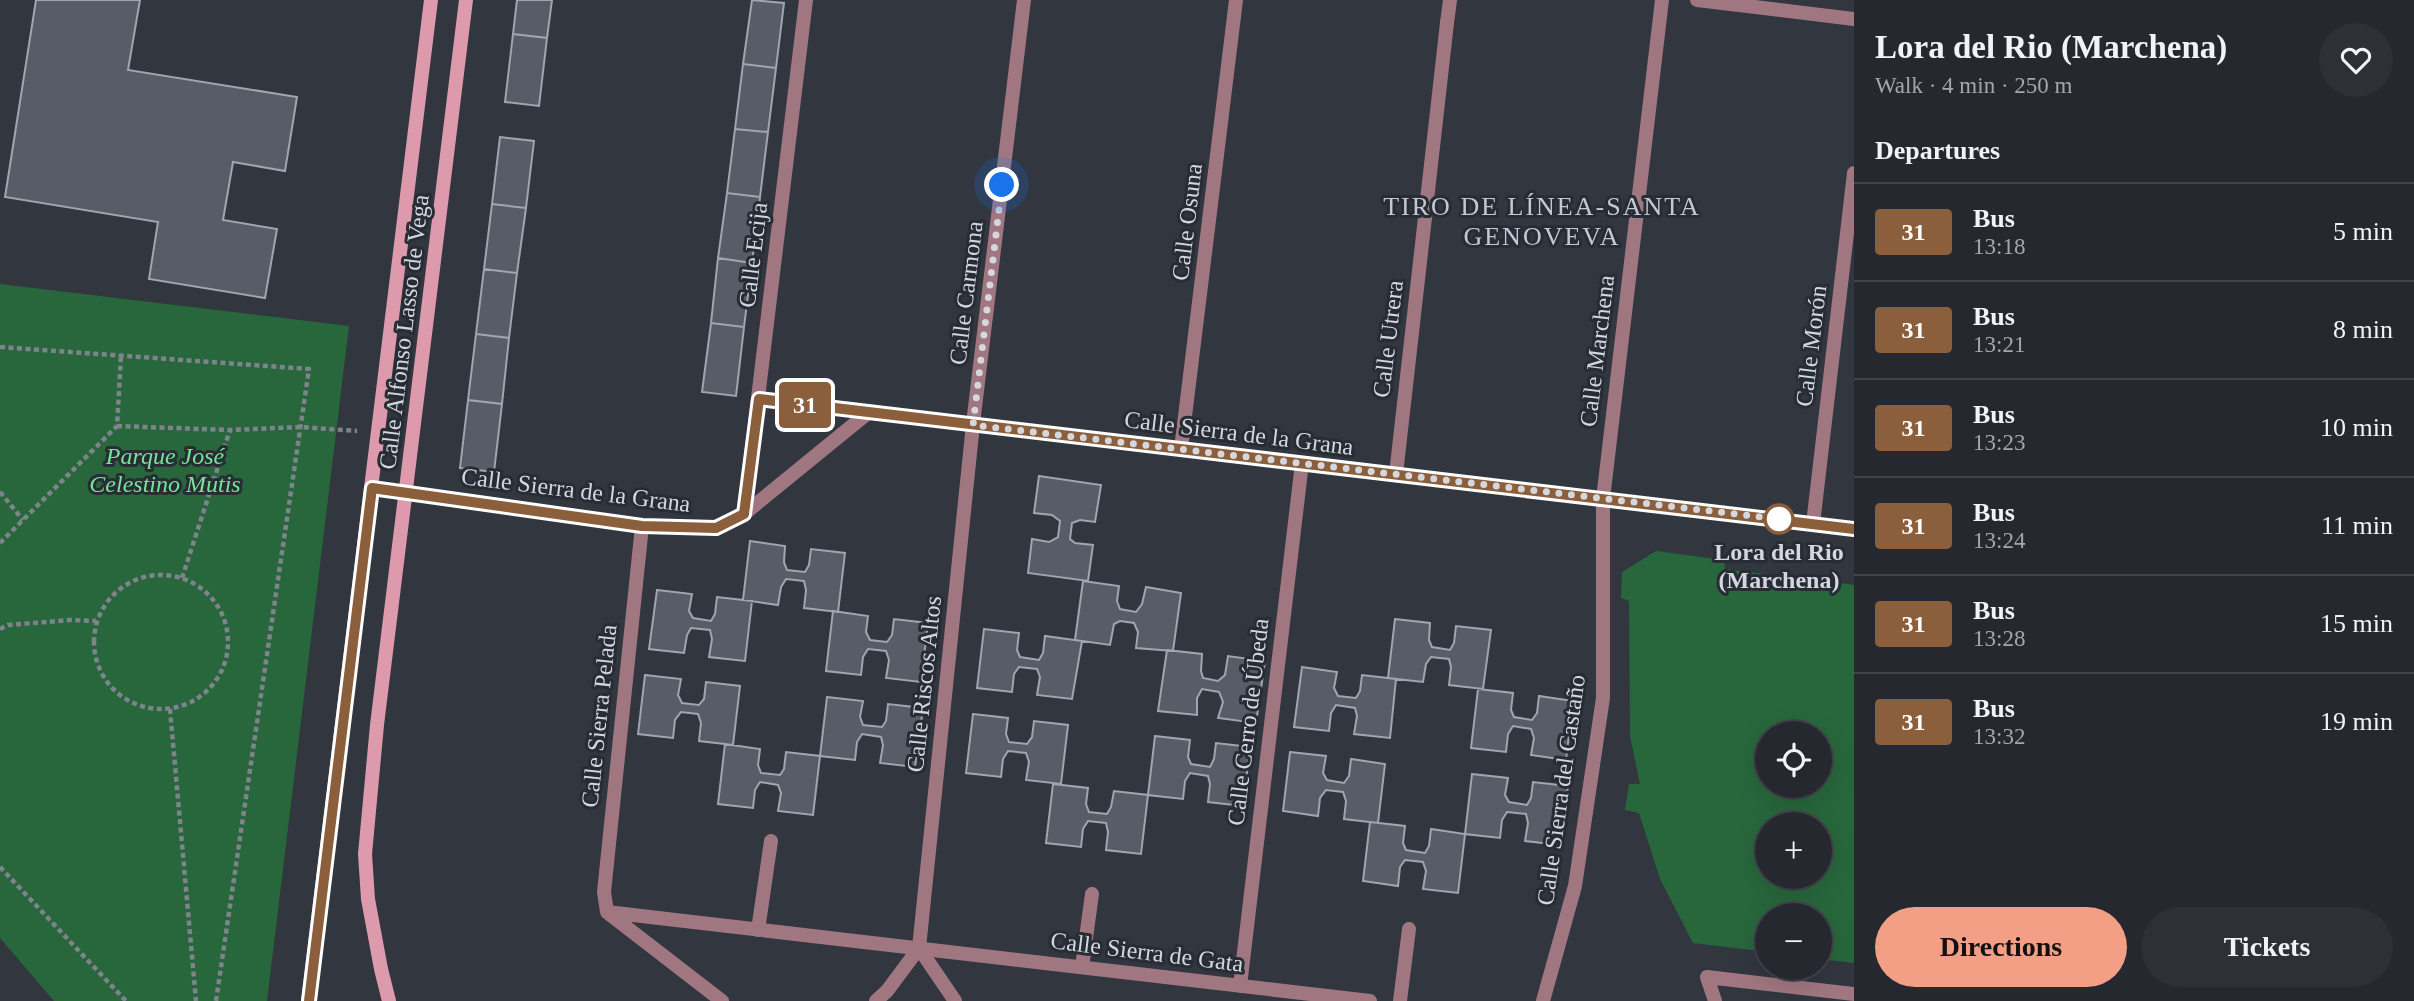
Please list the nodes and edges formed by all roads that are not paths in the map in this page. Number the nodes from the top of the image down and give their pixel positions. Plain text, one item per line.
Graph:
1 (431, 0) edge
2 (466, 0) edge
3 (806, 0) edge
4 (1024, 0) edge
5 (1236, 0) edge
6 (1450, 0) edge
7 (1662, 0) edge
8 (1697, 0) edge
9 (1854, 19) edge
10 (1854, 173) edge
11 (759, 399) junction
12 (869, 412) junction
13 (973, 425) junction
14 (1181, 449) junction
15 (1301, 463) junction
16 (1396, 474) junction
17 (372, 488) junction
18 (407, 493) junction
19 (1603, 499) junction
20 (744, 514) junction
21 (1813, 524) junction
22 (642, 526) junction
23 (1854, 528) edge
24 (771, 841) dead end
25 (1091, 894) dead end
26 (607, 912) junction
27 (1409, 929) dead end
28 (758, 930) junction
29 (919, 948) junction
30 (1082, 967) junction
31 (1240, 986) junction
32 (1854, 994) edge
33 (309, 1001) edge
34 (389, 1001) edge
35 (722, 1001) edge
36 (876, 1001) edge
37 (955, 1001) edge
38 (1370, 1001) edge
39 (1399, 1001) edge
40 (1543, 1001) edge
41 (1715, 1001) edge

1 - 17 main road, Calle Alfonso Lasso de Vega
2 - 18 main road, Calle Alfonso Lasso de Vega
3 - 11 street, Calle Ecija
4 - 13 street, Calle Carmona
5 - 14 street, Calle Osuna
6 - 16 street, Calle Utrera
7 - 19 street, Calle Marchena
8 - 9 street
10 - 21 street, Calle Morón
11 - 12 street, Calle Sierra de la Grana
11 - 20 street, Calle Ecija
12 - 13 street, Calle Sierra de la Grana
12 - 20 street, Calle Sierra de la Grana
13 - 14 street, Calle Sierra de la Grana
13 - 29 street, Calle Riscos Altos
14 - 15 street, Calle Sierra de la Grana
15 - 16 street, Calle Sierra de la Grana
15 - 31 street, Calle Cerro de Úbeda
16 - 19 street, Calle Sierra de la Grana
17 - 18 street
17 - 33 main road, Calle Alfonso Lasso de Vega
18 - 22 street, Calle Sierra de la Grana
18 - 34 main road, Calle Alfonso Lasso de Vega
19 - 21 street, Calle Sierra de la Grana
19 - 40 street, Calle Sierra del Castaño
20 - 22 street, Calle Sierra de la Grana
21 - 23 street, Calle Sierra de la Grana
22 - 26 street, Calle Sierra Pelada
24 - 28 street
25 - 30 street
26 - 28 street, Calle Sierra de Gata
26 - 35 street
27 - 39 street
28 - 29 street, Calle Sierra de Gata
29 - 30 street, Calle Sierra de Gata
29 - 36 street
29 - 37 street
30 - 31 street, Calle Sierra de Gata
31 - 38 street, Calle Sierra de Gata
32 - 41 street

